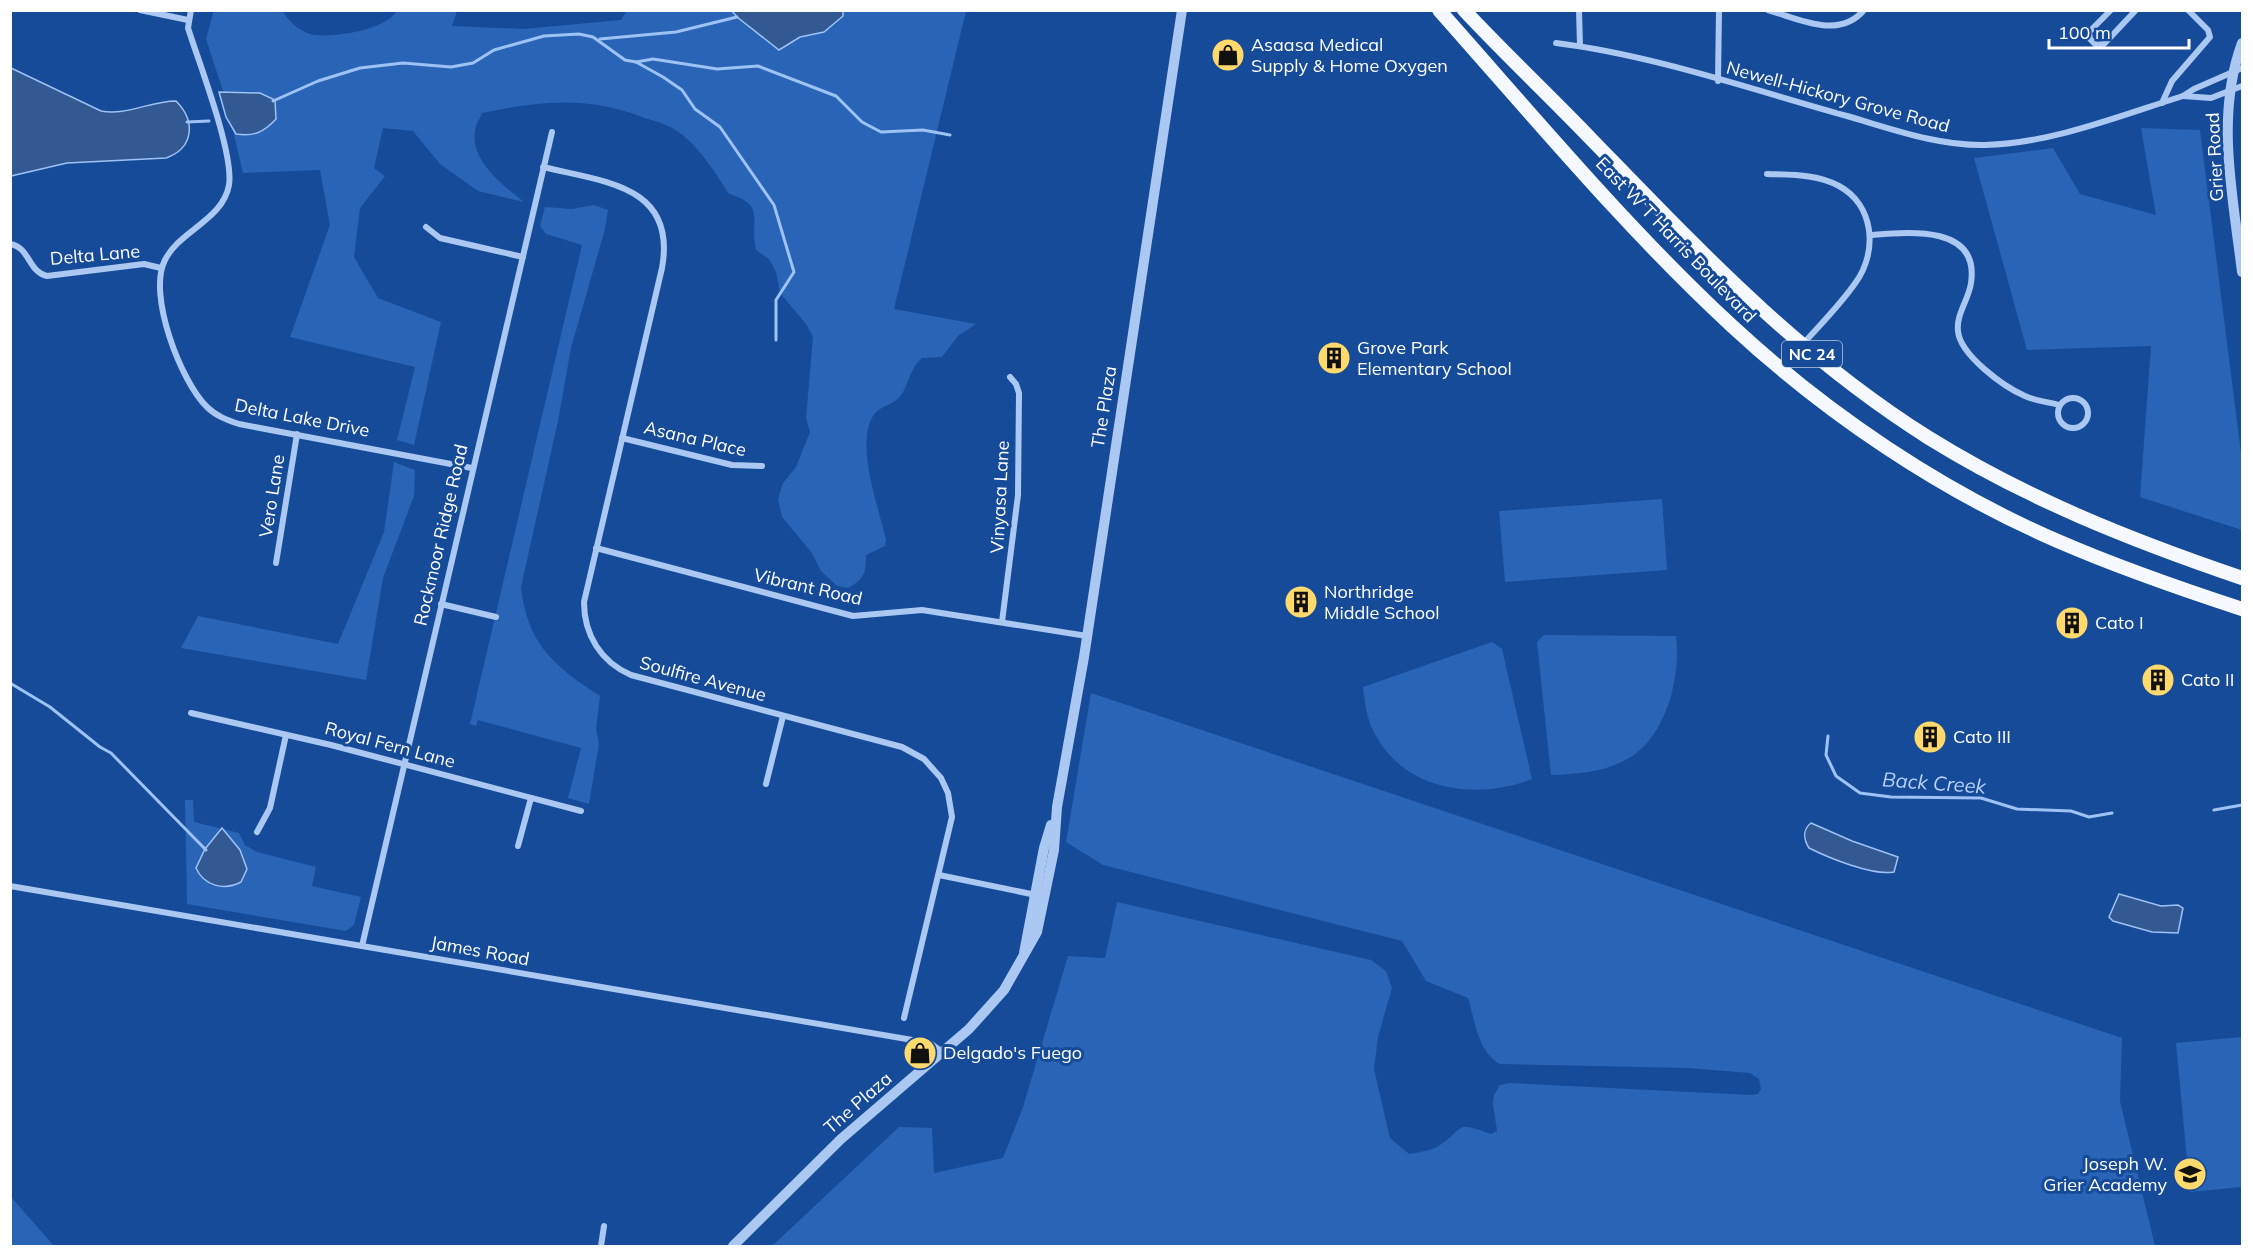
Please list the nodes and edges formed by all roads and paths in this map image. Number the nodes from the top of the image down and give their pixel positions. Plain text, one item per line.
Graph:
1 (140, 10) edge
2 (190, 10) edge
3 (1182, 10) edge
4 (1439, 10) edge
5 (1464, 10) edge
6 (1579, 10) edge
7 (1719, 10) edge
8 (1768, 10) edge
9 (1864, 10) edge
10 (2111, 10) edge
11 (2136, 10) edge
12 (2188, 10) edge
13 (188, 20) junction
14 (1556, 43) dead end
15 (2242, 43) edge
16 (1580, 46) junction
17 (2237, 70) edge
18 (1718, 81) junction
19 (2242, 86) edge
20 (2229, 93) junction
21 (2183, 96) junction
22 (2162, 103) junction
23 (552, 132) dead end
24 (543, 167) junction
25 (1767, 174) dead end
26 (426, 227) dead end
27 (1870, 235) junction
28 (10, 244) edge
29 (523, 257) junction
30 (161, 268) junction
31 (2242, 272) edge
32 (1802, 346) junction
33 (1010, 377) dead end
34 (2060, 405) junction
35 (297, 434) junction
36 (622, 438) junction
37 (762, 466) dead end
38 (472, 468) junction
39 (596, 548) junction
40 (276, 563) dead end
41 (2242, 578) edge
42 (441, 604) junction
43 (2242, 609) edge
44 (496, 617) dead end
45 (1002, 622) junction
46 (1087, 636) junction
47 (191, 713) dead end
48 (783, 716) junction
49 (286, 735) junction
50 (404, 764) junction
51 (766, 783) dead end
52 (531, 798) junction
53 (1057, 807) junction
54 (581, 811) dead end
55 (257, 832) dead end
56 (518, 846) dead end
57 (939, 875) junction
58 (10, 886) edge
59 (1037, 895) junction
60 (362, 946) junction
61 (1024, 956) junction
62 (904, 1018) dead end
63 (942, 1052) junction
64 (604, 1226) dead end
65 (601, 1246) edge
66 (734, 1246) edge

1 - 13 street
2 - 13 street
3 - 46 street, The Plaza
4 - 43 main road, East W T Harris Boulevard / NC 24
5 - 32 main road, East W T Harris Boulevard / NC 24
6 - 16 street
7 - 18 street
8 - 9 street
10 - 11 street
12 - 22 street
13 - 30 street
14 - 16 street, Newell-Hickory Grove Road
15 - 17 street, Grier Road
16 - 18 street, Newell-Hickory Grove Road
17 - 20 street, Grier Road
17 - 21 street, Newell-Hickory Grove Road
18 - 22 street, Newell-Hickory Grove Road
19 - 20 street, Newell-Hickory Grove Road
20 - 21 street, Newell-Hickory Grove Road
20 - 31 street, Grier Road
21 - 22 street, Newell-Hickory Grove Road
23 - 24 street, Rockmoor Ridge Road
24 - 29 street, Rockmoor Ridge Road
24 - 36 street, Soulfire Avenue
25 - 27 street
26 - 29 street
27 - 32 street
27 - 34 street
28 - 30 street, Delta Lane
29 - 38 street, Rockmoor Ridge Road
30 - 35 street, Delta Lake Drive
32 - 41 main road, East W T Harris Boulevard / NC 24
33 - 45 street, Vinyasa Lane
34 - 34 street
35 - 38 street, Delta Lake Drive
35 - 40 street, Vero Lane
36 - 37 street, Asana Place
36 - 39 street, Soulfire Avenue
38 - 42 street, Rockmoor Ridge Road
39 - 45 street, Vibrant Road
39 - 48 street, Soulfire Avenue
42 - 44 street
42 - 50 street, Rockmoor Ridge Road
45 - 46 street, Vibrant Road
46 - 53 street, The Plaza
47 - 49 street, Royal Fern Lane
48 - 51 street
48 - 57 street, Soulfire Avenue
49 - 50 street, Royal Fern Lane
49 - 55 street
50 - 52 street, Royal Fern Lane
50 - 60 street, Rockmoor Ridge Road
52 - 54 street, Royal Fern Lane
52 - 56 street
53 - 59 street, The Plaza
53 - 61 street, The Plaza
57 - 59 street
57 - 62 street, Soulfire Avenue
58 - 60 street, James Road
59 - 61 street, The Plaza
60 - 63 street, James Road
61 - 63 street, The Plaza
63 - 66 street, The Plaza
64 - 65 street

